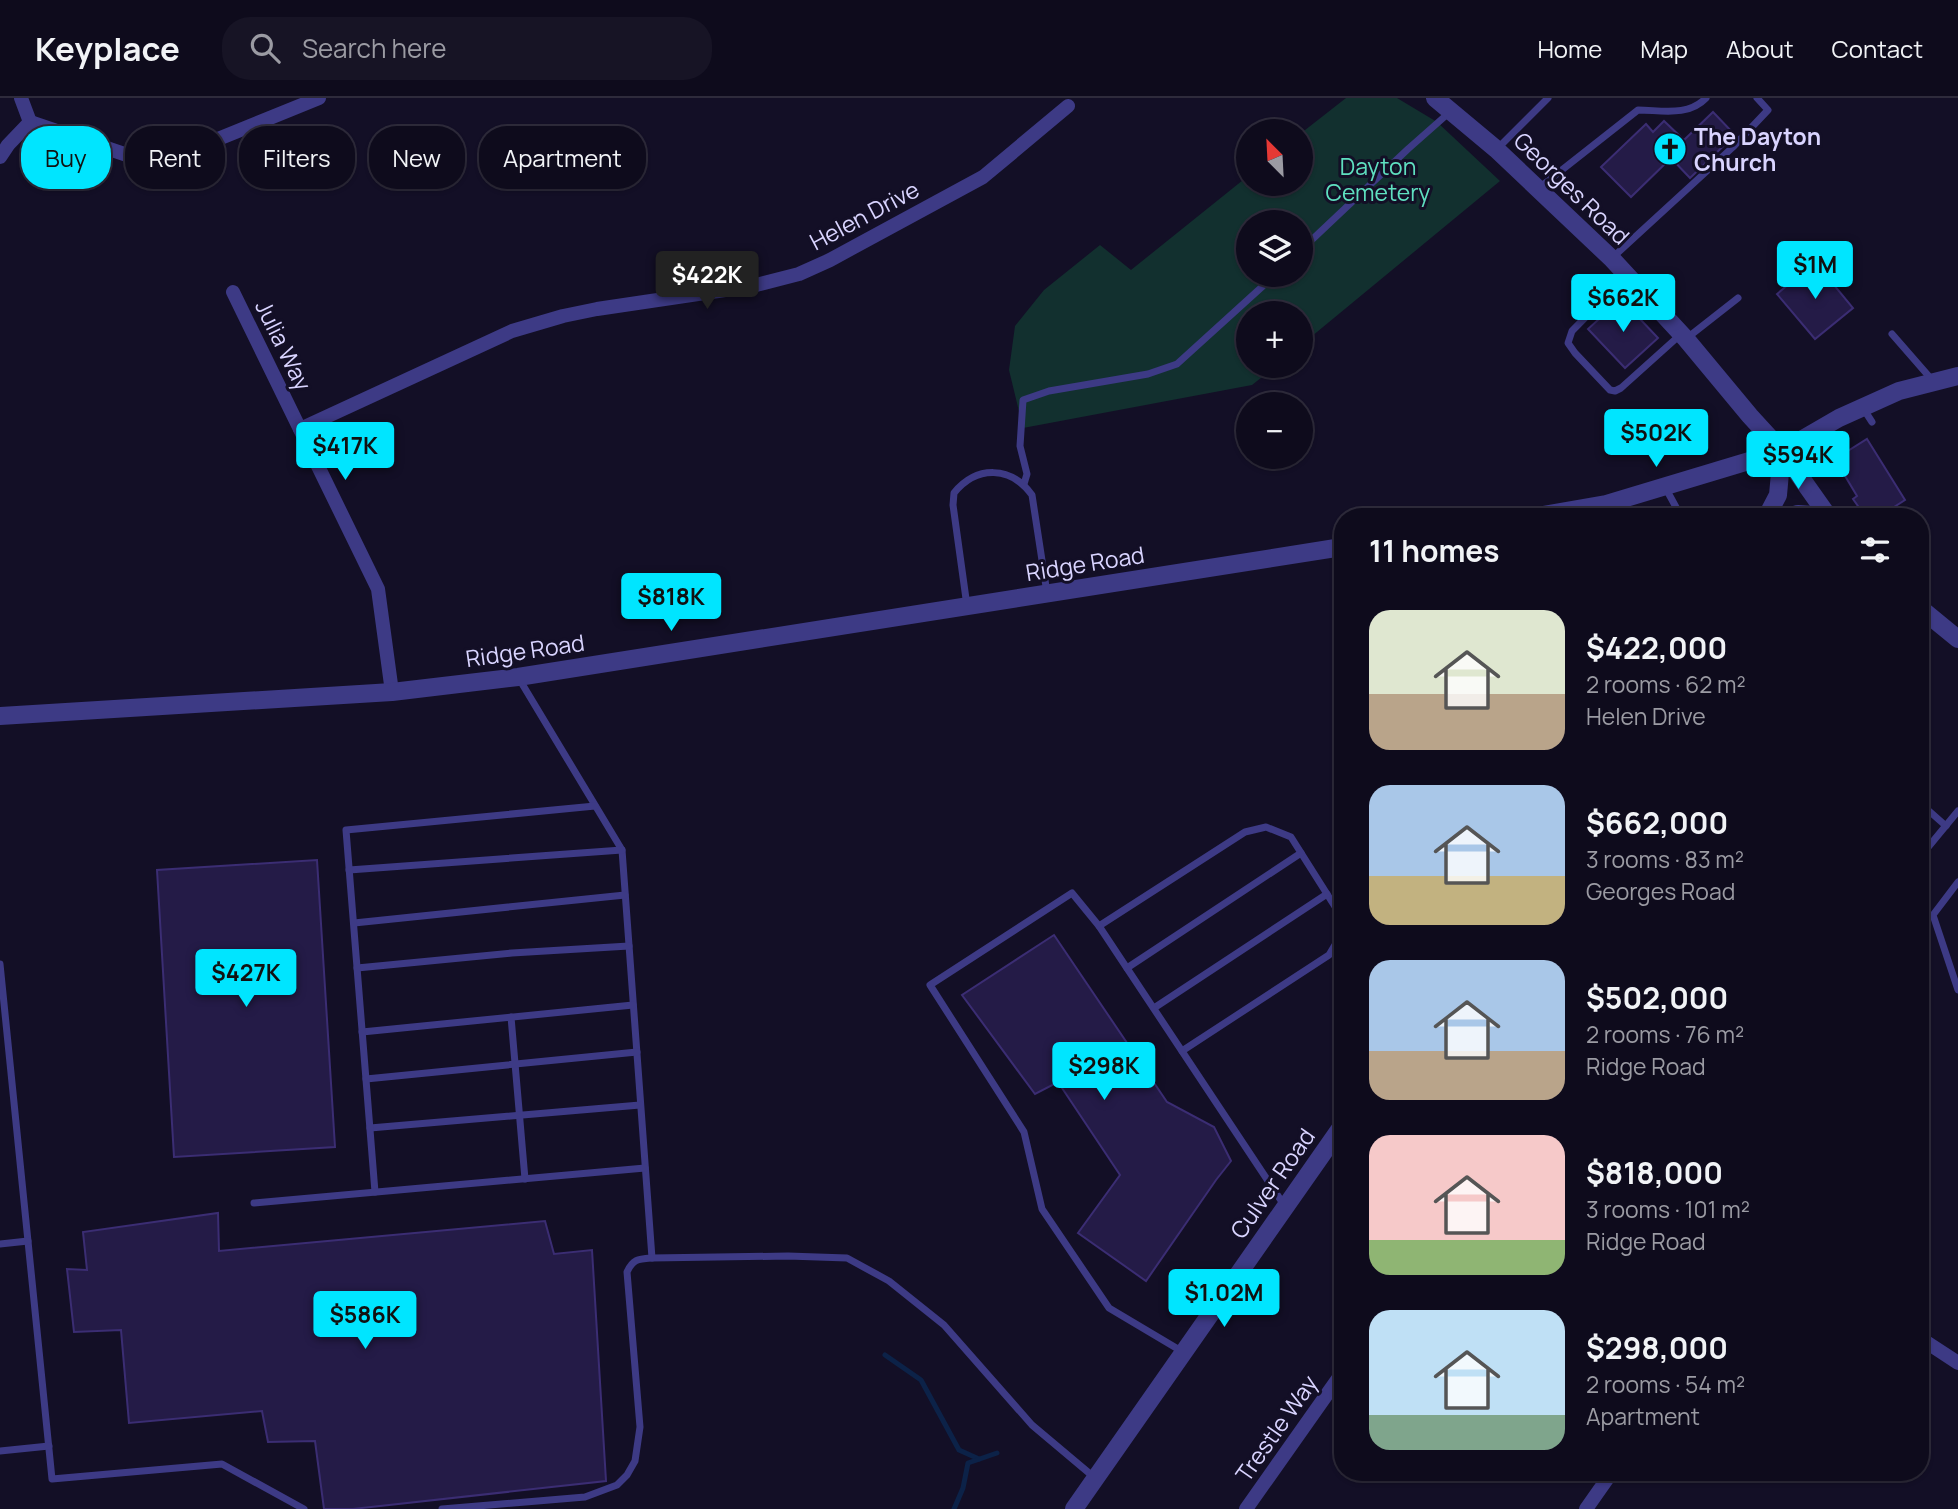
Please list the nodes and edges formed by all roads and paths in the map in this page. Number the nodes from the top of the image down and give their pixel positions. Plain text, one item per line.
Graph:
1 (21, 98) edge
2 (319, 98) edge
3 (1435, 98) edge
4 (1548, 98) edge
5 (1706, 98) edge
6 (1756, 98) edge
7 (293, 104) edge
8 (1068, 106) dead end
9 (1452, 111) junction
10 (30, 122) junction
11 (1496, 149) junction
12 (0, 158) edge
13 (1539, 189) junction
14 (1313, 239) edge
15 (1611, 258) junction
16 (1627, 275) junction
17 (1262, 287) edge
18 (233, 292) dead end
19 (1738, 298) dead end
20 (1892, 334) dead end
21 (1684, 336) junction
22 (1958, 376) edge
23 (1934, 382) junction
24 (300, 429) junction
25 (1782, 451) junction
26 (1024, 484) junction
27 (1664, 487) junction
28 (1583, 508) edge
29 (1676, 508) edge
30 (1771, 508) edge
31 (1822, 508) edge
32 (1334, 549) edge
33 (1047, 594) junction
34 (967, 606) junction
35 (1929, 615) edge
36 (1958, 639) edge
37 (518, 677) junction
38 (392, 692) junction
39 (0, 716) edge
40 (595, 806) junction
41 (1929, 811) edge
42 (1958, 811) edge
43 (1946, 826) junction
44 (1929, 846) edge
45 (622, 850) junction
46 (1301, 853) junction
47 (349, 870) junction
48 (1958, 882) edge
49 (1327, 894) junction
50 (625, 895) junction
51 (1334, 904) edge
52 (354, 923) junction
53 (1099, 926) junction
54 (629, 946) junction
55 (1334, 947) edge
56 (1958, 962) edge
57 (0, 964) edge
58 (357, 968) junction
59 (1128, 968) junction
60 (1951, 968) junction
61 (1958, 990) edge
62 (633, 1005) junction
63 (1154, 1008) junction
64 (2, 1017) edge
65 (512, 1017) junction
66 (362, 1032) junction
67 (1182, 1051) junction
68 (637, 1052) junction
69 (515, 1064) junction
70 (366, 1079) junction
71 (640, 1105) junction
72 (520, 1115) junction
73 (370, 1128) junction
74 (1334, 1137) edge
75 (645, 1168) junction
76 (525, 1179) junction
77 (375, 1192) junction
78 (254, 1203) dead end
79 (1285, 1207) junction
80 (28, 1241) junction
81 (0, 1244) edge
82 (652, 1258) junction
83 (1929, 1344) edge
84 (1184, 1352) junction
85 (1958, 1363) edge
86 (1334, 1384) edge
87 (49, 1446) junction
88 (0, 1451) edge
89 (1096, 1478) junction
90 (1606, 1481) edge
91 (304, 1509) edge
92 (442, 1509) edge
93 (1074, 1509) edge
94 (1246, 1509) edge
95 (1586, 1509) edge

1 - 10 street
2 - 7 street
3 - 9 street, Georges Road
4 - 11 lane
5 - 13 lane
6 - 15 lane
7 - 10 street
8 - 24 street, Helen Drive
9 - 11 street, Georges Road
9 - 14 lane
10 - 12 street
11 - 13 street, Georges Road
13 - 15 street, Georges Road
15 - 16 street, Georges Road
16 - 21 street, Georges Road
16 - 21 lane
17 - 26 lane
18 - 24 street, Julia Way
19 - 21 lane
20 - 23 lane
21 - 25 street, Georges Road
22 - 23 street
23 - 25 street
24 - 38 street, Julia Way
25 - 27 street
25 - 30 street
25 - 31 street, Georges Road
26 - 33 lane
26 - 34 lane
27 - 28 street
27 - 29 lane
32 - 33 street, Ridge Road
33 - 34 street, Ridge Road
34 - 37 street, Ridge Road
35 - 36 street
37 - 38 street, Ridge Road
37 - 40 lane
38 - 39 street, Ridge Road
40 - 45 lane
40 - 47 lane
41 - 43 lane
42 - 43 lane
43 - 44 lane
45 - 47 lane
45 - 50 lane
46 - 49 lane
46 - 53 lane
46 - 59 lane
47 - 52 lane
48 - 60 lane
49 - 51 lane
49 - 63 lane
50 - 52 lane
50 - 54 lane
52 - 58 lane
53 - 59 lane
53 - 84 lane
54 - 58 lane
54 - 62 lane
55 - 67 lane
56 - 60 lane
57 - 64 lane
58 - 66 lane
59 - 63 lane
60 - 61 lane
62 - 65 lane
62 - 68 lane
63 - 67 lane
64 - 80 lane
65 - 66 lane
65 - 69 lane
66 - 70 lane
67 - 79 lane
68 - 69 lane
68 - 71 lane
69 - 70 lane
69 - 72 lane
70 - 73 lane
71 - 72 lane
71 - 75 lane
72 - 73 lane
72 - 76 lane
73 - 77 lane
74 - 79 street, Culver Road
75 - 76 lane
75 - 82 lane
76 - 77 lane
77 - 78 lane
79 - 84 street, Culver Road
80 - 81 lane
80 - 87 lane
82 - 89 lane
82 - 92 lane
83 - 85 street
84 - 89 street, Culver Road
86 - 94 street, Trestle Way
87 - 88 lane
87 - 91 lane
89 - 93 street, Culver Road
90 - 95 street

